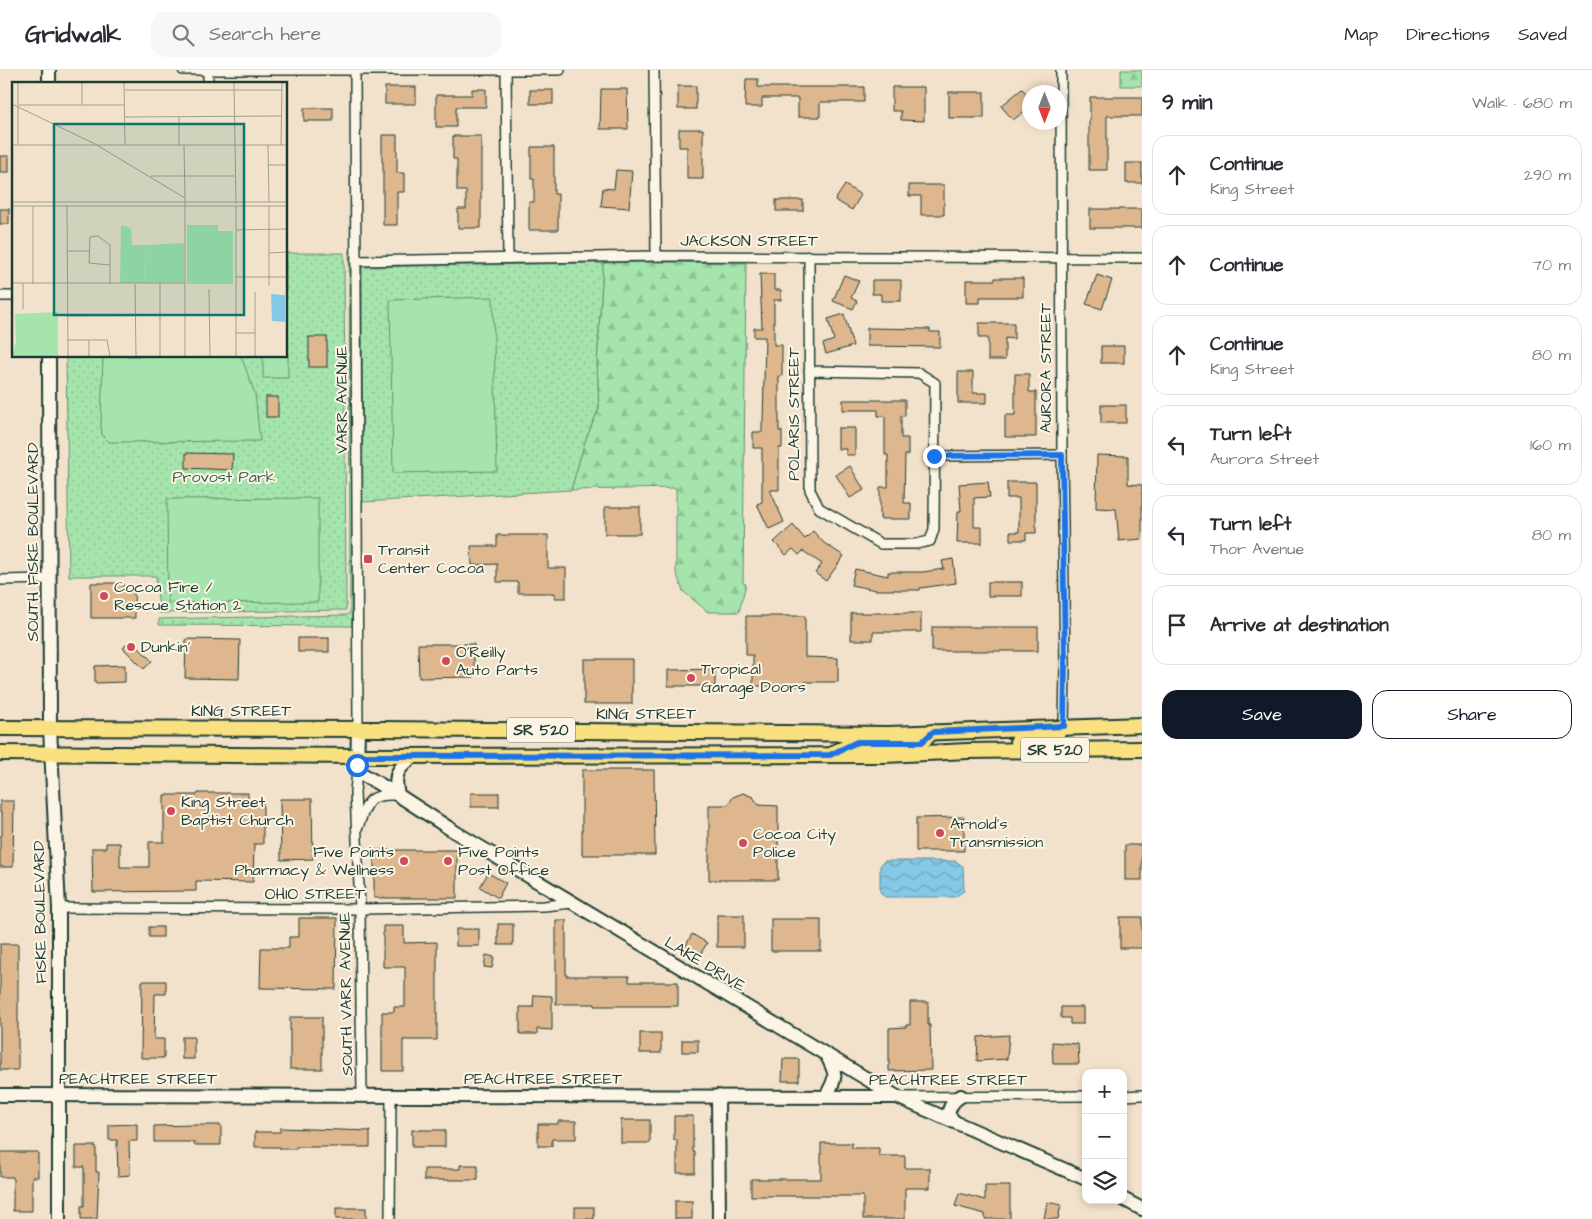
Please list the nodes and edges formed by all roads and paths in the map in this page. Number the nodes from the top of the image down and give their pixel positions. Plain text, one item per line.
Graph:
1 (183, 70) edge
2 (208, 70) edge
3 (355, 70) edge
4 (506, 70) edge
5 (560, 70) edge
6 (654, 70) edge
7 (1061, 70) edge
8 (656, 256) junction
9 (809, 256) junction
10 (1061, 257) junction
11 (508, 258) junction
12 (1142, 258) edge
13 (356, 261) junction
14 (49, 358) edge
15 (809, 371) junction
16 (1062, 455) junction
17 (934, 456) junction
18 (50, 579) junction
19 (0, 580) edge
20 (1142, 725) edge
21 (1064, 726) junction
22 (0, 728) edge
23 (50, 728) junction
24 (358, 729) junction
25 (933, 732) junction
26 (1142, 749) edge
27 (968, 752) junction
28 (0, 753) edge
29 (52, 753) junction
30 (415, 755) junction
31 (830, 755) junction
32 (357, 756) junction
33 (357, 771) junction
34 (398, 795) junction
35 (357, 832) junction
36 (572, 904) junction
37 (59, 908) junction
38 (360, 909) junction
39 (828, 1056) junction
40 (0, 1095) edge
41 (58, 1095) junction
42 (391, 1095) junction
43 (362, 1096) junction
44 (718, 1096) junction
45 (826, 1096) junction
46 (961, 1096) junction
47 (1082, 1096) edge
48 (1127, 1096) edge
49 (1142, 1096) edge
50 (897, 1097) junction
51 (954, 1122) junction
52 (1082, 1177) edge
53 (1127, 1201) edge
54 (1142, 1209) edge
55 (59, 1219) edge
56 (390, 1219) edge
57 (719, 1219) edge

1 - 2 street
2 - 3 street
3 - 4 street
3 - 13 street, VARR AVENUE
4 - 5 street
4 - 11 street
6 - 8 street
7 - 10 street, AURORA STREET
8 - 9 street, JACKSON STREET
8 - 11 street, JACKSON STREET
9 - 10 street, JACKSON STREET
9 - 15 street, POLARIS STREET
10 - 12 street, JACKSON STREET
10 - 16 street, AURORA STREET
11 - 13 street, JACKSON STREET
13 - 24 street, VARR AVENUE
14 - 18 street, SOUTH FISKE BOULEVARD
15 - 17 street
15 - 17 street, POLARIS STREET
16 - 17 street
16 - 21 street, AURORA STREET
18 - 19 street
18 - 23 street, SOUTH FISKE BOULEVARD
20 - 21 main road, KING STREET / SR 520
21 - 25 main road, KING STREET / SR 520
21 - 27 main road
22 - 23 main road, KING STREET / SR 520
23 - 24 main road, KING STREET / SR 520
23 - 29 street, FISKE BOULEVARD
24 - 25 main road, KING STREET / SR 520
24 - 32 street
25 - 31 main road
26 - 27 main road, SR 520
27 - 31 main road, SR 520
28 - 29 main road, SR 520
29 - 32 main road, SR 520
29 - 37 street, FISKE BOULEVARD
30 - 31 main road, SR 520
30 - 32 main road, SR 520
30 - 34 street
32 - 33 street
33 - 34 street, LAKE DRIVE
33 - 35 street
34 - 35 street
34 - 36 street, LAKE DRIVE
35 - 38 street, SOUTH VARR AVENUE
36 - 38 street, OHIO STREET
36 - 39 street, LAKE DRIVE
37 - 38 street, OHIO STREET
37 - 41 street, FISKE BOULEVARD
38 - 43 street, SOUTH VARR AVENUE
39 - 45 street
39 - 50 street, LAKE DRIVE
40 - 41 street, PEACHTREE STREET
41 - 43 street, PEACHTREE STREET
41 - 55 street, FISKE BOULEVARD
42 - 43 street, PEACHTREE STREET
42 - 44 street, PEACHTREE STREET
42 - 56 street
44 - 45 street, PEACHTREE STREET
44 - 57 street
45 - 50 street, PEACHTREE STREET
46 - 47 street, PEACHTREE STREET
46 - 50 street, PEACHTREE STREET
46 - 51 street
48 - 49 street
50 - 51 street, LAKE DRIVE
51 - 52 street, LAKE DRIVE
53 - 54 street

